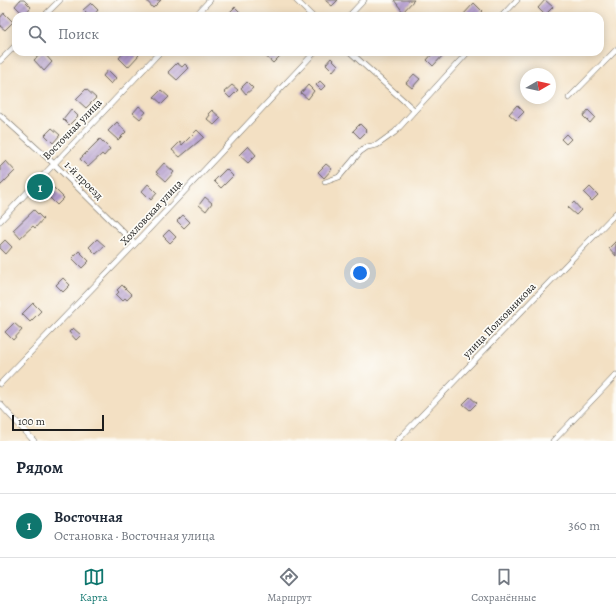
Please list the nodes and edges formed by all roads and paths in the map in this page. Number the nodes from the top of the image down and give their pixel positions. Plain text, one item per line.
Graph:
1 (60, 0) edge
2 (210, 0) edge
3 (296, 0) edge
4 (364, 0) edge
5 (517, 0) edge
6 (48, 12) edge
7 (199, 12) edge
8 (308, 12) edge
9 (353, 12) edge
10 (506, 12) edge
11 (12, 49) edge
12 (616, 50) edge
13 (156, 56) edge
14 (311, 56) edge
15 (354, 56) edge
16 (464, 56) edge
17 (0, 61) edge
18 (569, 98) dead end
19 (414, 110) junction
20 (0, 116) edge
21 (53, 163) junction
22 (325, 182) dead end
23 (616, 213) edge
24 (0, 220) edge
25 (135, 244) junction
26 (616, 375) edge
27 (0, 384) edge
28 (0, 404) edge
29 (34, 441) edge
30 (397, 441) edge
31 (553, 441) edge

1 - 6 street
2 - 7 street
3 - 8 street
4 - 9 street
5 - 10 street
11 - 17 street
12 - 18 street
13 - 21 street, Восточная улица
14 - 25 street, Хохловская улица
15 - 19 street
16 - 19 street
19 - 22 street
20 - 21 street, 1-й проезд
21 - 24 street, Восточная улица
21 - 25 street, 1-й проезд
23 - 30 street, улица Полковникова
25 - 27 street, Хохловская улица
26 - 31 street
28 - 29 street

